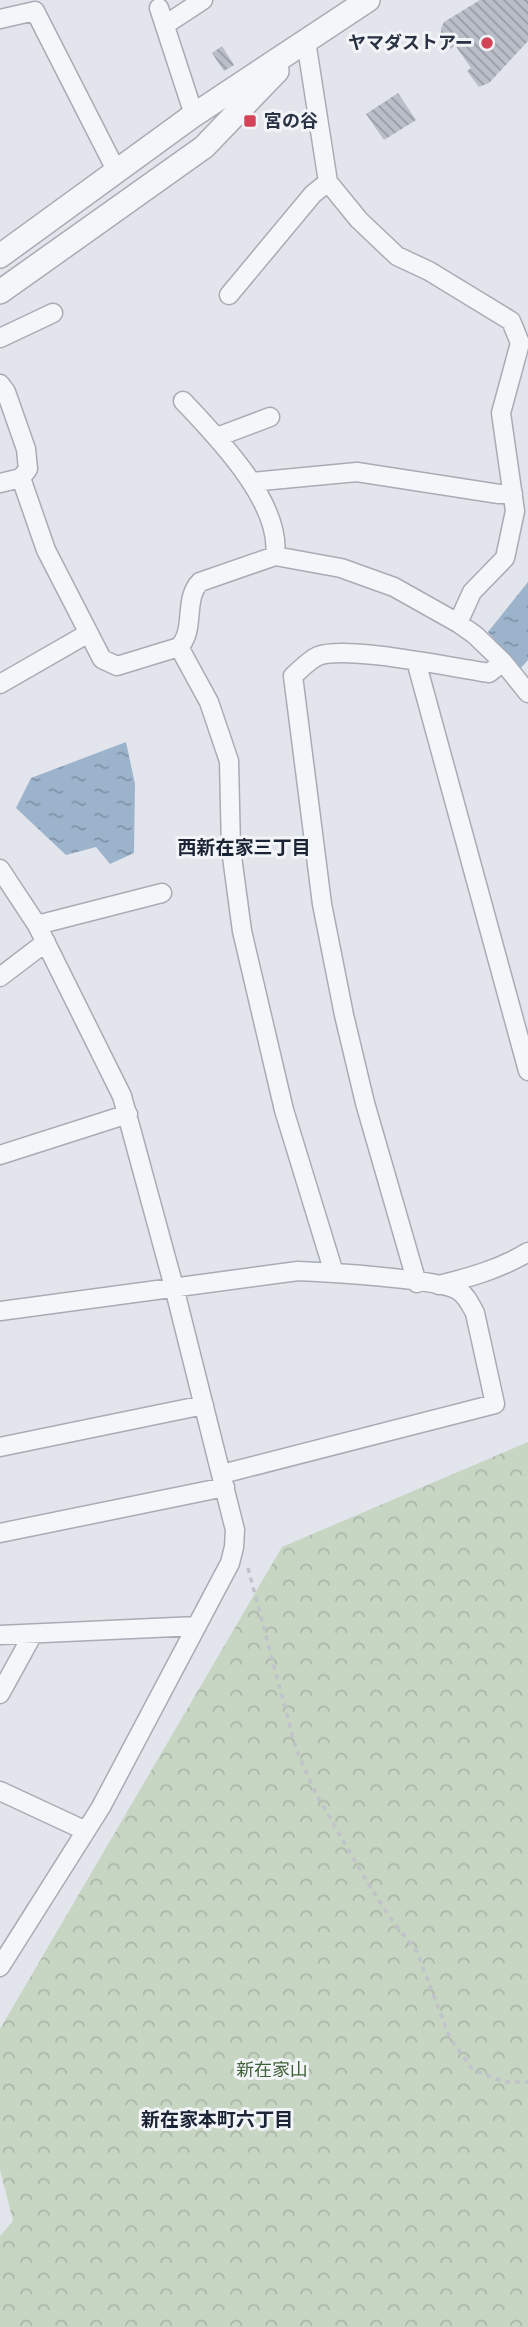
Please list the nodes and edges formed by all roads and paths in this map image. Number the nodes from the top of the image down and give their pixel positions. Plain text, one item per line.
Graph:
1 (202, 0) edge
2 (368, 0) edge
3 (159, 8) dead end
4 (0, 19) edge
5 (165, 25) junction
6 (306, 41) junction
7 (194, 115) junction
8 (116, 170) junction
9 (328, 182) junction
10 (0, 256) edge
11 (0, 292) edge
12 (229, 295) dead end
13 (53, 313) dead end
14 (0, 338) edge
15 (0, 384) edge
16 (183, 401) dead end
17 (270, 418) dead end
18 (217, 437) junction
19 (12, 480) edge
20 (251, 482) junction
21 (513, 494) junction
22 (275, 556) junction
23 (458, 623) junction
24 (81, 636) junction
25 (179, 647) junction
26 (416, 662) junction
27 (503, 662) junction
28 (0, 684) edge
29 (528, 693) edge
30 (0, 869) edge
31 (162, 893) dead end
32 (37, 925) junction
33 (46, 942) junction
34 (0, 976) edge
35 (521, 1018) edge
36 (528, 1071) edge
37 (128, 1114) junction
38 (0, 1155) edge
39 (528, 1252) edge
40 (334, 1273) junction
41 (417, 1283) junction
42 (439, 1285) junction
43 (174, 1287) junction
44 (0, 1311) edge
45 (204, 1405) junction
46 (0, 1447) edge
47 (223, 1481) junction
48 (0, 1533) edge
49 (234, 1547) junction
50 (197, 1626) junction
51 (33, 1634) junction
52 (0, 1635) edge
53 (0, 1694) edge
54 (0, 1791) edge
55 (86, 1831) junction
56 (0, 1967) edge
57 (528, 2082) edge

1 - 5 street
2 - 6 street
3 - 5 street
4 - 8 street
5 - 7 street
6 - 7 street
6 - 9 street
6 - 11 street
7 - 8 street
8 - 10 street
9 - 12 street
9 - 21 street
13 - 14 street
15 - 19 street
16 - 18 street
17 - 18 street
18 - 20 street
19 - 24 street
20 - 21 street
20 - 22 street
21 - 23 street
22 - 23 street
22 - 25 street
23 - 27 street
24 - 25 street
24 - 28 street
25 - 40 street
26 - 27 street
26 - 35 street
26 - 41 street
27 - 29 street
30 - 32 street
31 - 32 street
32 - 33 street
33 - 34 street
33 - 37 street
35 - 36 street
37 - 38 street
37 - 43 street
39 - 42 street
40 - 41 street
40 - 43 street
41 - 42 street
42 - 47 street
43 - 44 street
43 - 45 street
45 - 46 street
45 - 47 street
47 - 48 street
47 - 49 street
49 - 50 street
49 - 57 path
50 - 51 street
50 - 55 street
51 - 52 street
51 - 53 street
54 - 55 street
55 - 56 street

